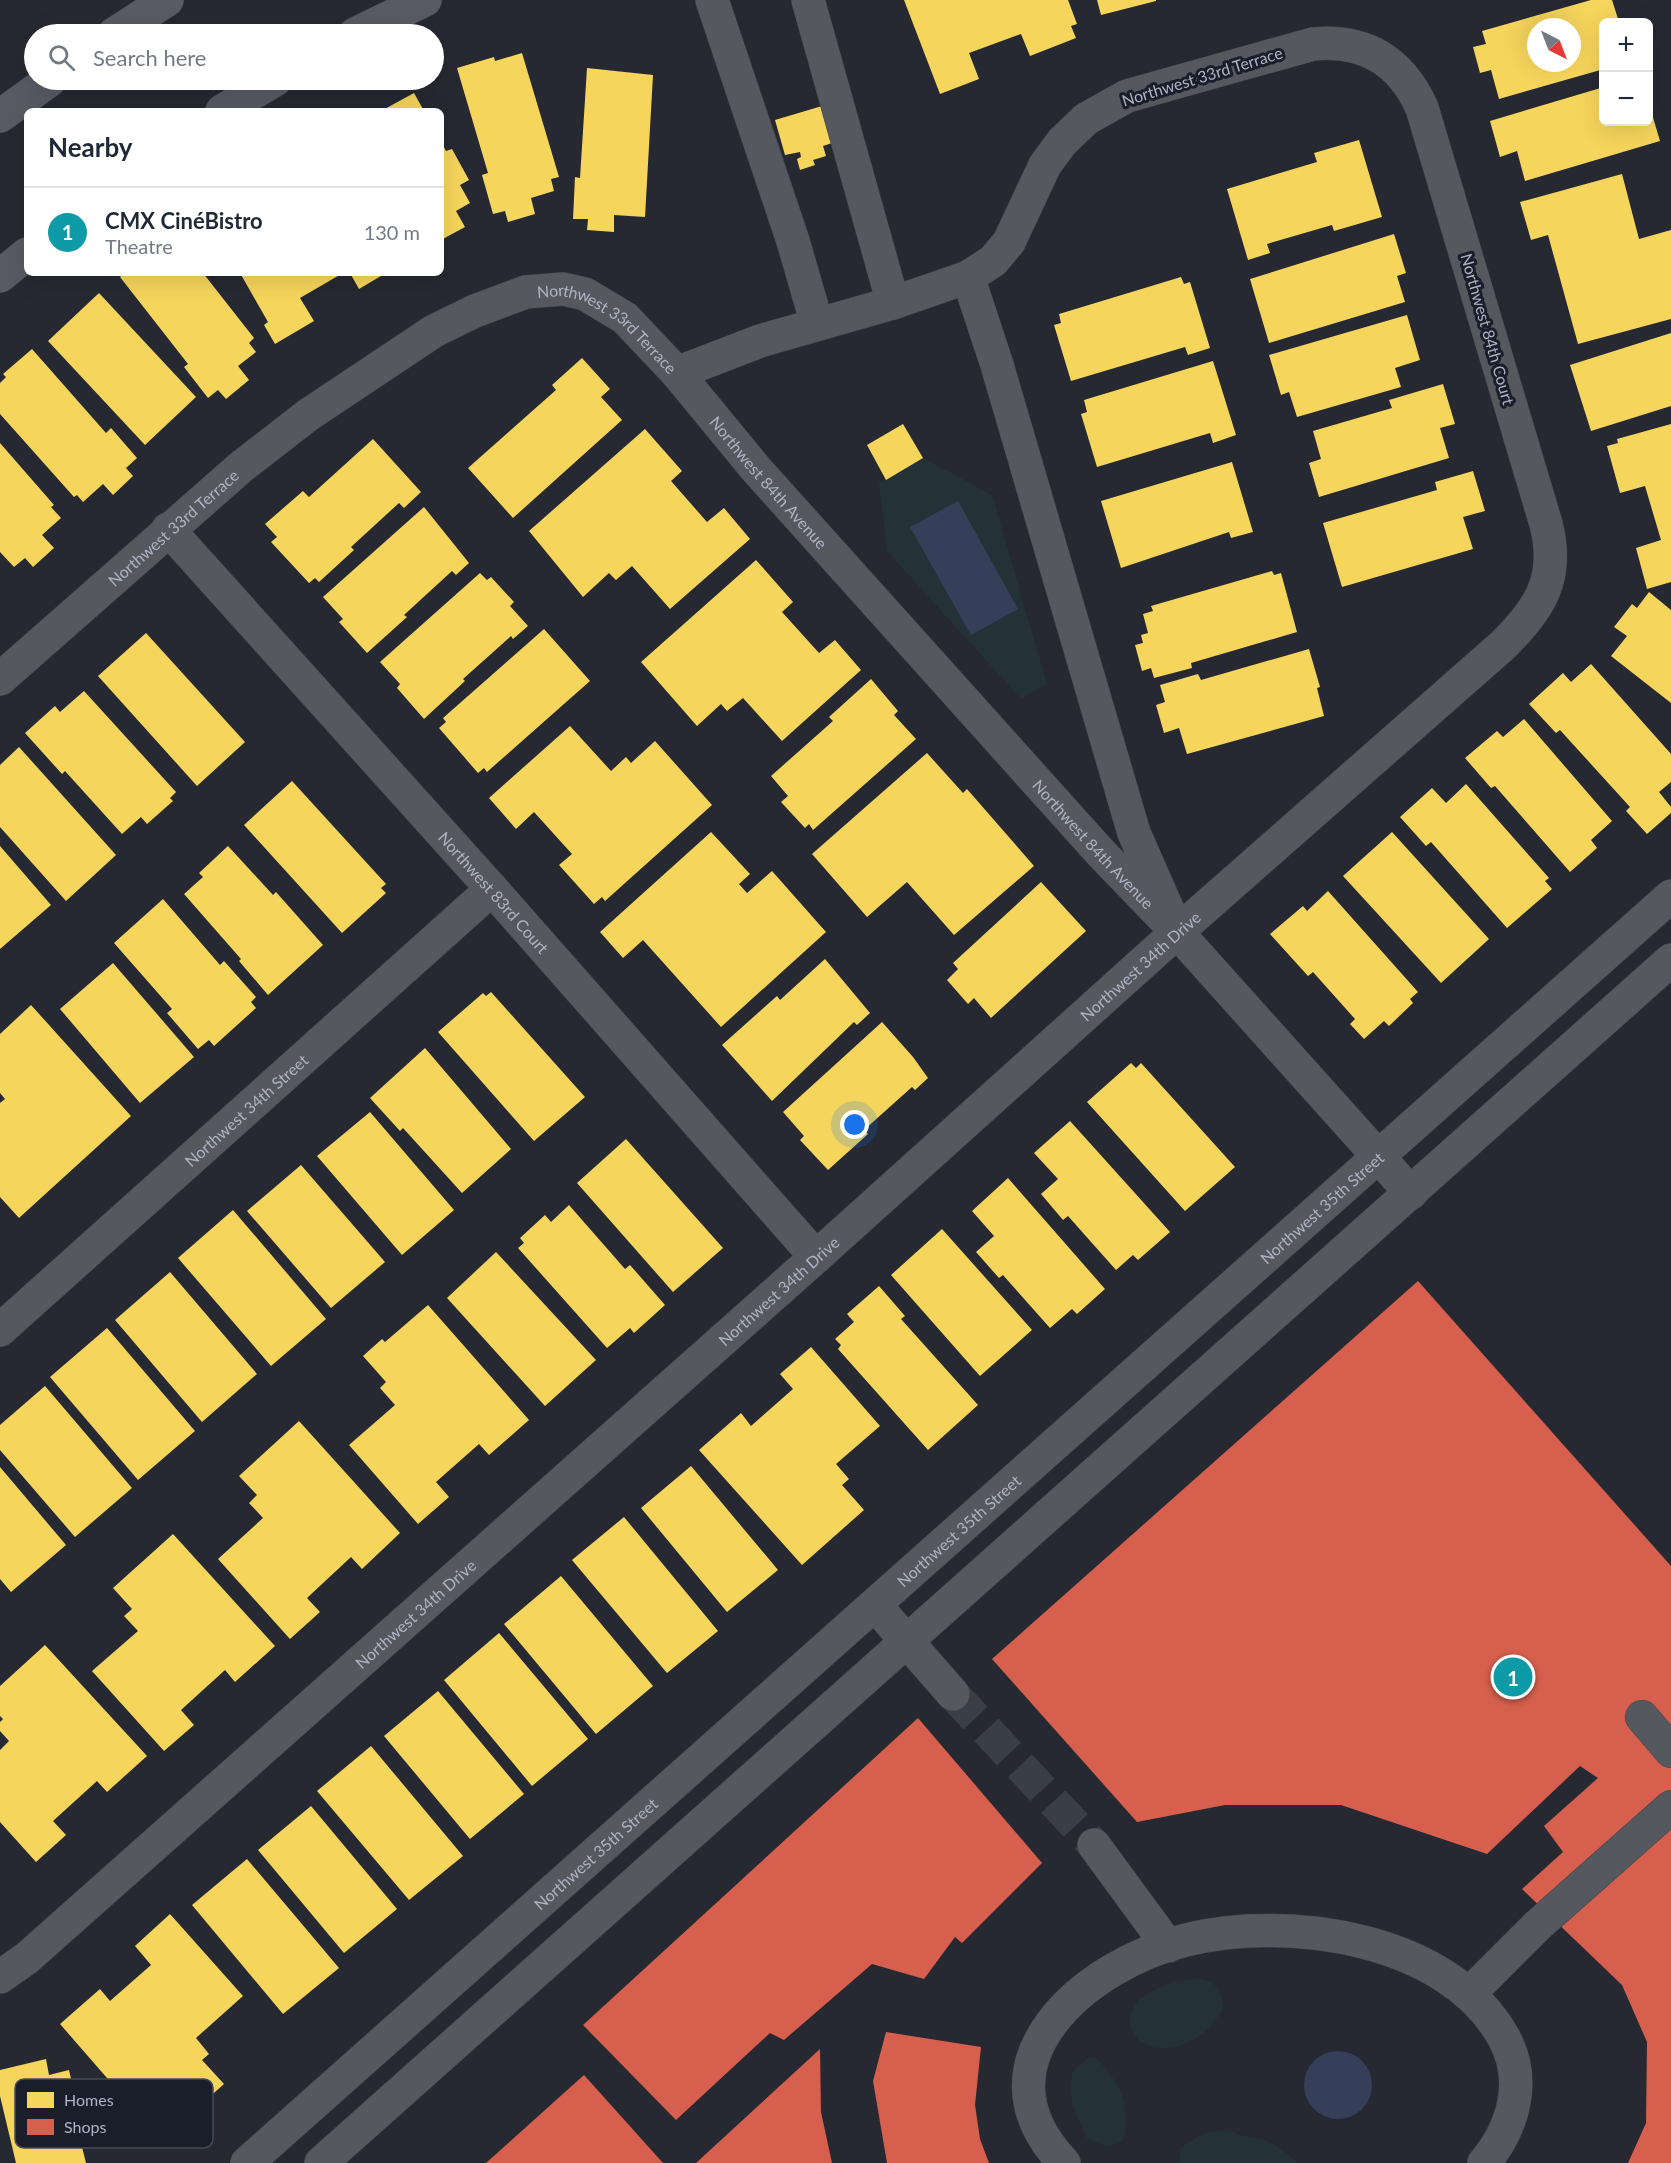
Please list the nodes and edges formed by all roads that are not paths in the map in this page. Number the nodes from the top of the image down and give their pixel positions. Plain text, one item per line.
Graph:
1 (167, 0) edge
2 (425, 0) edge
3 (712, 0) edge
4 (808, 0) edge
5 (130, 24) edge
6 (376, 24) edge
7 (1399, 73) joint
8 (36, 90) edge
9 (258, 90) edge
10 (227, 108) edge
11 (0, 116) edge
12 (24, 256) edge
13 (0, 276) edge
14 (968, 277) junction
15 (893, 303) junction
16 (817, 324) junction
17 (677, 373) junction
18 (168, 530) junction
19 (1543, 591) joint
20 (0, 679) edge
21 (492, 889) junction
22 (1671, 896) edge
23 (1177, 932) junction
24 (1671, 960) edge
25 (1379, 1158) junction
26 (1411, 1193) junction
27 (816, 1257) junction
28 (0, 1330) edge
29 (875, 1605) junction
30 (906, 1641) junction
31 (953, 1694) tunnel mouth
32 (1642, 1717) dead end
33 (1671, 1751) edge
34 (1671, 1807) edge
35 (1094, 1845) tunnel mouth
36 (1168, 1946) junction
37 (0, 1977) edge
38 (1469, 1994) junction
39 (380, 2044) junction
40 (412, 2082) junction
41 (247, 2163) edge
42 (321, 2163) edge
43 (1064, 2163) edge
44 (1484, 2163) edge

1 - 5 street
2 - 6 street
3 - 16 street
4 - 15 street
7 - 14 street, Northwest 33rd Terrace
7 - 19 street, Northwest 84th Court
8 - 11 street
9 - 10 street
12 - 13 street
14 - 15 street, Northwest 33rd Terrace
14 - 23 street, Northwest 84th Avenue
15 - 16 street, Northwest 33rd Terrace
16 - 17 street, Northwest 33rd Terrace
17 - 18 street, Northwest 33rd Terrace
17 - 23 street, Northwest 84th Avenue
18 - 20 street, Northwest 33rd Terrace
18 - 21 street, Northwest 83rd Court
19 - 23 street, Northwest 34th Drive
21 - 27 street, Northwest 83rd Court
21 - 28 street, Northwest 34th Street
22 - 25 street, Northwest 35th Street
23 - 25 street
23 - 27 street, Northwest 34th Drive
24 - 26 street
25 - 26 street
25 - 29 street, Northwest 35th Street
26 - 30 street
27 - 37 street, Northwest 34th Drive
29 - 30 street
29 - 39 street, Northwest 35th Street
30 - 31 street
30 - 40 street
32 - 33 street
34 - 38 street
35 - 36 street
36 - 38 street
36 - 43 street
38 - 44 street
39 - 40 street
39 - 41 street, Northwest 35th Street
40 - 42 street

